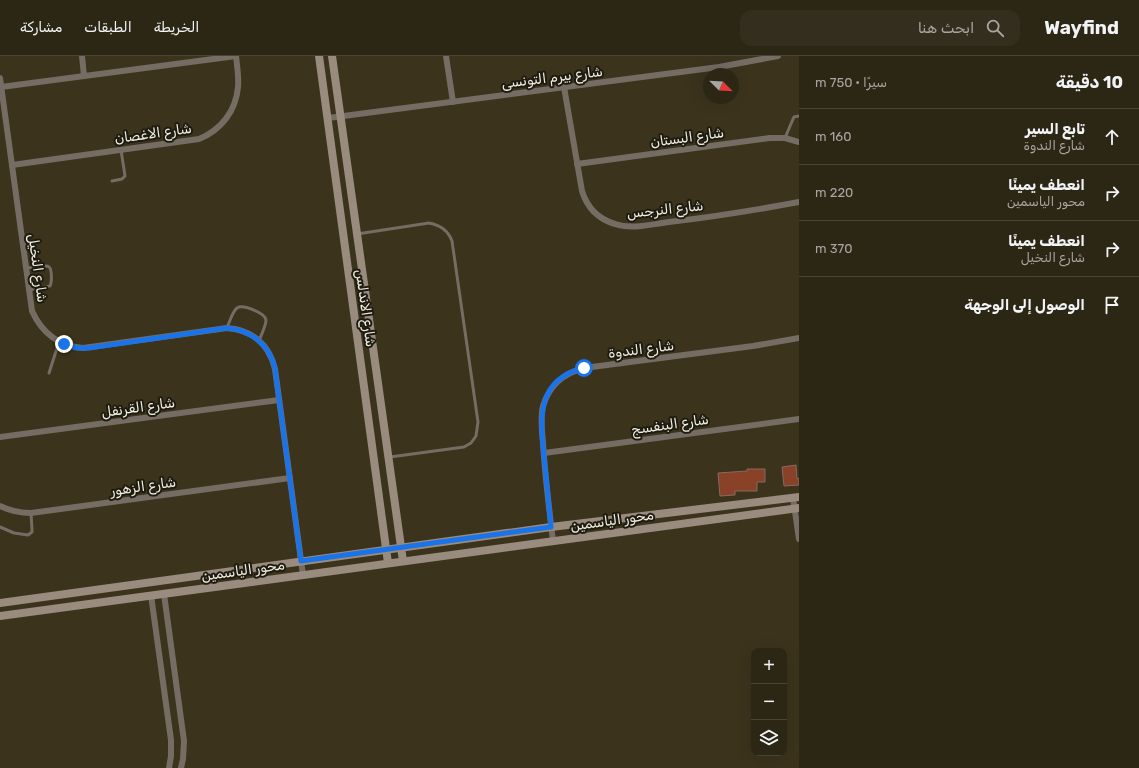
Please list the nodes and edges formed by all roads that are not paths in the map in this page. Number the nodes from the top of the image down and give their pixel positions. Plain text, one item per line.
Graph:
1 (82, 56) edge
2 (236, 56) edge
3 (319, 56) edge
4 (332, 56) edge
5 (446, 56) edge
6 (778, 56) edge
7 (84, 76) junction
8 (0, 78) edge
9 (564, 87) junction
10 (1, 88) junction
11 (452, 102) junction
12 (341, 116) junction
13 (799, 116) edge
14 (328, 118) junction
15 (786, 138) junction
16 (799, 142) edge
17 (121, 150) junction
18 (577, 164) junction
19 (12, 165) junction
20 (112, 181) dead end
21 (799, 202) edge
22 (357, 234) junction
23 (26, 268) junction
24 (29, 290) junction
25 (227, 328) junction
26 (799, 338) edge
27 (259, 341) junction
28 (59, 342) junction
29 (49, 373) dead end
30 (279, 400) junction
31 (799, 419) edge
32 (0, 437) edge
33 (544, 453) junction
34 (388, 457) junction
35 (290, 478) junction
36 (796, 498) edge
37 (0, 506) edge
38 (797, 508) edge
39 (30, 513) junction
40 (0, 527) edge
41 (551, 527) junction
42 (799, 539) edge
43 (552, 541) junction
44 (401, 548) junction
45 (386, 550) junction
46 (301, 561) junction
47 (403, 561) junction
48 (388, 564) junction
49 (303, 575) junction
50 (164, 594) junction
51 (151, 595) junction
52 (0, 603) edge
53 (0, 616) edge
54 (169, 768) edge
55 (181, 768) edge

1 - 7 street
2 - 7 street
2 - 17 street, شارع الاغصان
3 - 14 street, شارع الاندلس
4 - 12 street, شارع الاندلس
5 - 11 street
6 - 9 street, شارع بيرم التونسى
7 - 10 street
8 - 10 street, شارع النخيل
9 - 11 street, شارع بيرم التونسى
9 - 18 street, شارع النرجس
10 - 19 street, شارع النخيل
11 - 12 street, شارع بيرم التونسى
12 - 14 street, شارع بيرم التونسى
12 - 22 street, شارع الاندلس
13 - 15 lane
14 - 45 street, شارع الاندلس
15 - 16 street, شارع البستان
15 - 18 street, شارع البستان
17 - 19 street, شارع الاغصان
17 - 20 lane
18 - 21 street, شارع النرجس
19 - 23 street, شارع النخيل
22 - 34 street, شارع الاندلس
22 - 34 lane
23 - 24 street, شارع النخيل
23 - 24 lane
24 - 28 street, شارع النخيل
25 - 27 street, شارع النخيل
25 - 27 lane
25 - 28 street, شارع النخيل
26 - 33 street, شارع الندوة
27 - 30 street, شارع النخيل
28 - 29 lane
30 - 32 street, شارع القرنفل
30 - 35 street, شارع النخيل
31 - 33 street, شارع البنفسج
33 - 41 street, شارع الندوة
34 - 44 street, شارع الاندلس
35 - 39 street, شارع الزهور
35 - 46 street, شارع النخيل
36 - 38 street
36 - 41 street, محور الياسمين
37 - 39 street, شارع الزهور
38 - 42 street
38 - 43 street, محور الياسمين
39 - 40 lane
41 - 43 street, شارع الندوة
41 - 44 street, محور الياسمين
43 - 47 street, محور الياسمين
44 - 45 street, محور الياسمين
44 - 47 street, شارع الاندلس
45 - 46 street, محور الياسمين
45 - 48 street, شارع الاندلس
46 - 49 street, شارع النخيل
46 - 52 street, محور الياسمين
47 - 48 street, محور الياسمين
48 - 49 street, محور الياسمين
49 - 50 street, محور الياسمين
50 - 51 street, محور الياسمين
50 - 55 street
51 - 53 street, محور الياسمين
51 - 54 street

